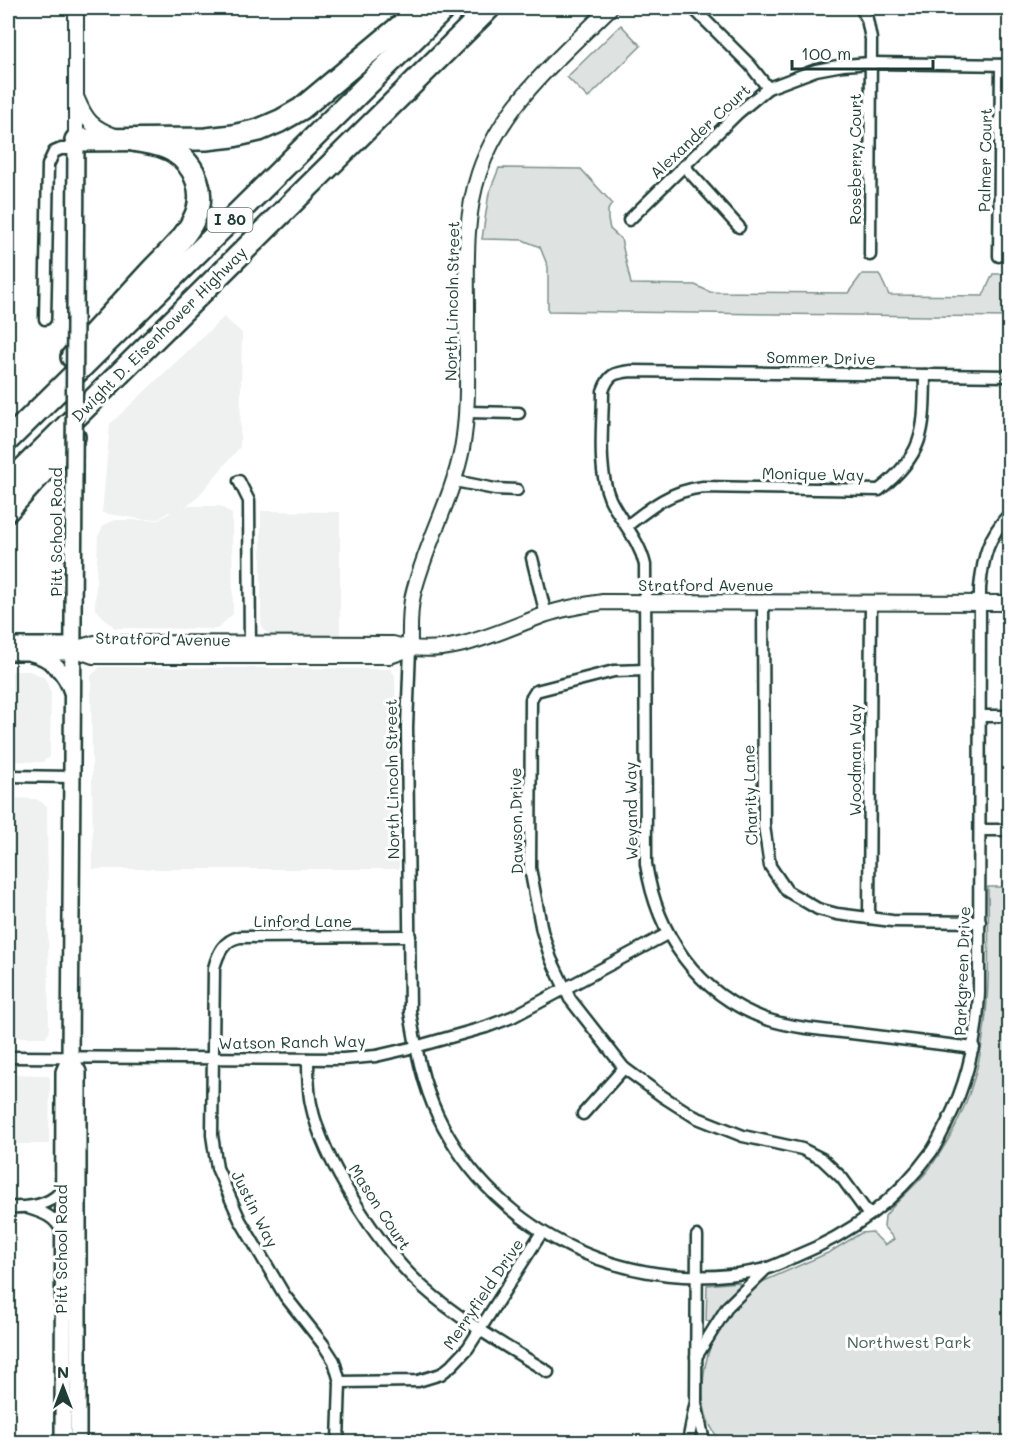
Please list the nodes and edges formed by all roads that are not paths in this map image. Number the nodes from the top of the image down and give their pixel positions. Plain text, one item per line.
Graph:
1 (76, 8) edge
2 (422, 8) edge
3 (445, 8) edge
4 (489, 8) edge
5 (610, 8) edge
6 (693, 8) edge
7 (861, 8) edge
8 (871, 63) junction
9 (1005, 65) edge
10 (768, 88) junction
11 (76, 96) junction
12 (131, 140) junction
13 (76, 145) junction
14 (684, 166) junction
15 (629, 220) dead end
16 (739, 227) dead end
17 (870, 255) dead end
18 (999, 256) dead end
19 (182, 311) junction
20 (45, 319) dead end
21 (632, 370) joint
22 (925, 375) junction
23 (1010, 376) edge
24 (466, 412) junction
25 (519, 413) dead end
26 (11, 437) edge
27 (239, 481) dead end
28 (455, 481) junction
29 (8, 484) edge
30 (517, 490) dead end
31 (8, 510) edge
32 (1010, 513) edge
33 (627, 526) junction
34 (532, 558) dead end
35 (646, 601) junction
36 (763, 602) junction
37 (870, 602) junction
38 (981, 603) junction
39 (1010, 603) edge
40 (546, 615) junction
41 (10, 649) edge
42 (74, 649) junction
43 (410, 649) junction
44 (250, 650) junction
45 (646, 670) junction
46 (73, 700) junction
47 (980, 716) junction
48 (1010, 716) edge
49 (8, 776) edge
50 (72, 777) junction
51 (980, 830) junction
52 (1010, 830) edge
53 (869, 918) junction
54 (980, 922) junction
55 (667, 934) junction
56 (410, 936) junction
57 (214, 968) joint
58 (565, 990) junction
59 (416, 1047) junction
60 (974, 1048) junction
61 (8, 1057) edge
62 (70, 1058) junction
63 (213, 1059) junction
64 (308, 1059) junction
65 (624, 1068) junction
66 (583, 1114) dead end
67 (63, 1188) junction
68 (8, 1207) edge
69 (28, 1208) junction
70 (869, 1215) junction
71 (62, 1231) junction
72 (542, 1232) junction
73 (697, 1236) dead end
74 (767, 1268) junction
75 (696, 1276) junction
76 (480, 1330) junction
77 (696, 1357) junction
78 (548, 1372) dead end
79 (340, 1382) junction
80 (696, 1403) junction
81 (63, 1443) edge
82 (78, 1443) edge
83 (338, 1443) edge
84 (688, 1443) edge
85 (704, 1443) edge

1 - 11 street, Pitt School Road
2 - 12 highway
3 - 26 highway, Dwight D. Eisenhower Highway / I 80
4 - 19 highway, Dwight D. Eisenhower Highway / I 80
5 - 24 street, North Lincoln Street
6 - 10 street
7 - 8 street, Roseberry Court
8 - 9 street, Alexander Court
8 - 10 street, Alexander Court
8 - 17 street, Roseberry Court
9 - 18 street, Palmer Court
10 - 14 street, Alexander Court
11 - 12 street
11 - 13 street, Pitt School Road
12 - 13 highway
12 - 26 highway
13 - 20 street
13 - 42 main road, Pitt School Road, bridge
14 - 15 street, Alexander Court
14 - 16 street
19 - 29 highway, Dwight D. Eisenhower Highway / I 80
19 - 31 highway
21 - 22 street, Sommer Drive
21 - 33 street, Weyand Way
22 - 23 street, Sommer Drive
22 - 33 street, Monique Way
24 - 25 street
24 - 28 street, North Lincoln Street
27 - 44 street
28 - 30 street
28 - 43 street, North Lincoln Street
32 - 38 street, Parkgreen Drive
33 - 35 street, Weyand Way
34 - 40 street
35 - 36 street, Stratford Avenue
35 - 40 street, Stratford Avenue
35 - 45 street, Weyand Way
36 - 37 street, Stratford Avenue
36 - 53 street, Charity Lane
37 - 38 street, Stratford Avenue
37 - 53 street, Woodman Way
38 - 39 street, Stratford Avenue
38 - 47 street, Parkgreen Drive
40 - 43 street, Stratford Avenue
41 - 42 highway
41 - 46 main road
42 - 44 street, Stratford Avenue
42 - 46 main road, Pitt School Road
43 - 44 street, Stratford Avenue
43 - 56 street, North Lincoln Street
45 - 55 street, Weyand Way
45 - 58 street, Dawson Drive
46 - 50 main road, Pitt School Road
47 - 48 street
47 - 51 street, Parkgreen Drive
49 - 50 street
50 - 62 main road, Pitt School Road
51 - 52 street
51 - 54 street, Parkgreen Drive
53 - 54 street, Charity Lane
54 - 60 street, Parkgreen Drive
55 - 58 street, Watson Ranch Way
55 - 60 street, Weyand Way
56 - 57 street, Linford Lane
56 - 59 street, North Lincoln Street
57 - 63 street, Justin Way
58 - 59 street, Watson Ranch Way
58 - 65 street, Dawson Drive
59 - 64 street, Watson Ranch Way
59 - 72 street, North Lincoln Street
60 - 70 street, Parkgreen Drive
61 - 62 street, Watson Ranch Way
62 - 63 street, Watson Ranch Way
62 - 67 main road, Pitt School Road
62 - 82 main road, Pitt School Road
63 - 64 street, Watson Ranch Way
63 - 79 street, Justin Way
64 - 76 street, Mason Court
65 - 66 street
65 - 70 street, Dawson Drive
67 - 69 street
67 - 71 main road, Pitt School Road
68 - 69 street
69 - 71 street
70 - 74 street, Parkgreen Drive
71 - 81 main road, Pitt School Road
72 - 75 street, North Lincoln Street
72 - 76 street, Merryfield Drive
73 - 75 street
74 - 75 street, Parkgreen Drive
74 - 77 street
75 - 77 street
76 - 78 street, Mason Court
76 - 79 street, Merryfield Drive
77 - 80 street
79 - 83 street, Justin Way
80 - 84 street
80 - 85 street

